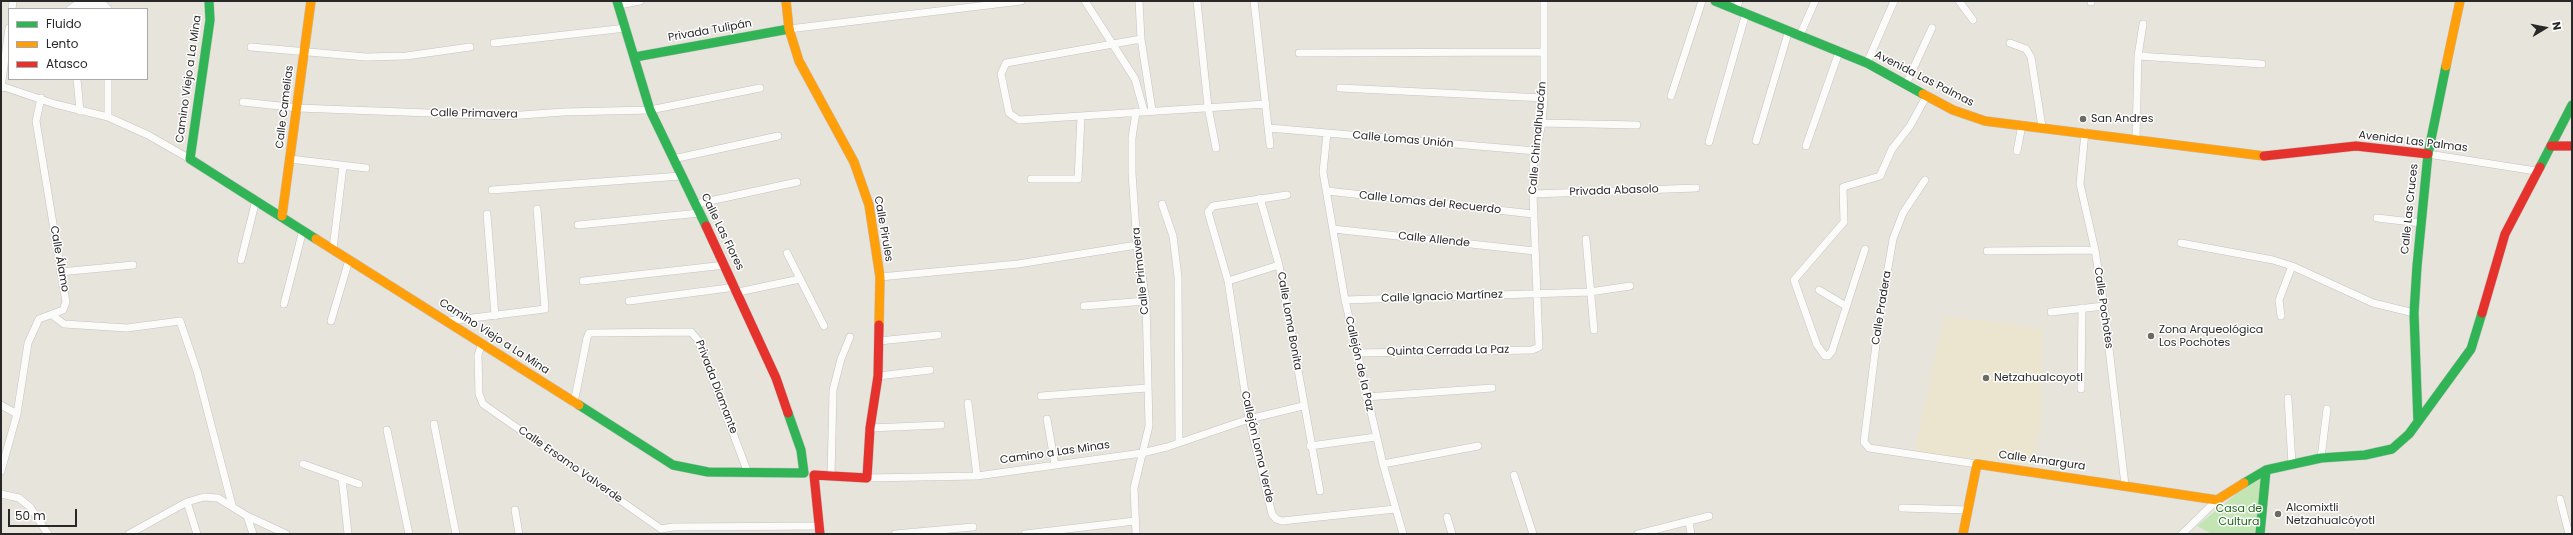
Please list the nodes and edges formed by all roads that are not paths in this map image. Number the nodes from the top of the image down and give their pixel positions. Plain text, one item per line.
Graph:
1 (209, 1) edge
2 (311, 1) edge
3 (640, 1) edge
4 (786, 1) edge
5 (1021, 1) edge
6 (1085, 1) edge
7 (1139, 1) edge
8 (1197, 1) edge
9 (1254, 1) edge
10 (1544, 1) edge
11 (1702, 1) edge
12 (1715, 1) edge
13 (1815, 1) edge
14 (1894, 1) edge
15 (1959, 1) edge
16 (2460, 1) edge
17 (618, 3) edge
18 (1737, 5) edge
19 (72, 8) edge
20 (107, 8) edge
21 (1746, 14) junction
22 (1973, 20) dead end
23 (2143, 24) dead end
24 (626, 28) junction
25 (1932, 28) dead end
26 (789, 29) junction
27 (1789, 30) junction
28 (8, 35) edge
29 (1800, 35) junction
30 (1141, 39) junction
31 (494, 42) dead end
32 (1111, 43) junction
33 (2010, 43) dead end
34 (251, 47) dead end
35 (470, 47) dead end
36 (1544, 52) junction
37 (1839, 52) junction
38 (304, 53) junction
39 (1299, 53) dead end
40 (2138, 56) junction
41 (635, 57) junction
42 (1867, 63) junction
43 (2262, 64) dead end
44 (77, 80) edge
45 (108, 80) edge
46 (1906, 84) junction
47 (1, 87) edge
48 (760, 88) dead end
49 (1340, 88) dead end
50 (1927, 95) junction
51 (1671, 96) dead end
52 (41, 98) junction
53 (1544, 98) junction
54 (243, 102) dead end
55 (1266, 104) junction
56 (2572, 106) edge
57 (298, 108) junction
58 (1208, 108) junction
59 (650, 110) junction
60 (1152, 110) junction
61 (80, 111) junction
62 (1140, 112) junction
63 (108, 117) junction
64 (1081, 117) junction
65 (1542, 123) junction
66 (1637, 125) dead end
67 (2022, 125) junction
68 (2042, 127) junction
69 (1269, 128) junction
70 (2085, 132) junction
71 (1328, 133) junction
72 (778, 136) dead end
73 (2136, 139) junction
74 (1756, 141) dead end
75 (1709, 142) dead end
76 (1270, 145) dead end
77 (1806, 146) dead end
78 (2551, 146) junction
79 (2572, 146) edge
80 (1216, 148) dead end
81 (1536, 151) junction
82 (2017, 151) dead end
83 (2428, 154) junction
84 (190, 159) junction
85 (673, 159) junction
86 (290, 160) junction
87 (344, 166) junction
88 (366, 168) dead end
89 (2536, 171) junction
90 (681, 176) junction
91 (1031, 179) dead end
92 (1924, 180) dead end
93 (797, 182) dead end
94 (1696, 188) dead end
95 (492, 190) dead end
96 (1327, 191) junction
97 (1532, 194) junction
98 (1286, 195) dead end
99 (1260, 198) junction
100 (256, 200) junction
101 (1162, 204) dead end
102 (698, 208) junction
103 (537, 209) dead end
104 (487, 214) dead end
105 (1533, 214) junction
106 (282, 216) junction
107 (2377, 218) dead end
108 (2421, 223) junction
109 (578, 225) dead end
110 (1333, 228) junction
111 (303, 230) junction
112 (1586, 239) dead end
113 (2180, 243) dead end
114 (1137, 245) junction
115 (333, 249) junction
116 (1865, 249) dead end
117 (2095, 250) junction
118 (1535, 251) junction
119 (1987, 251) dead end
120 (787, 253) dead end
121 (241, 260) dead end
122 (349, 260) junction
123 (133, 265) dead end
124 (725, 265) junction
125 (1279, 265) junction
126 (2292, 266) junction
127 (60, 272) junction
128 (880, 277) junction
129 (800, 279) junction
130 (584, 281) dead end
131 (1228, 281) junction
132 (1630, 286) dead end
133 (737, 289) junction
134 (1819, 290) dead end
135 (1590, 292) junction
136 (1538, 293) junction
137 (1345, 300) junction
138 (629, 301) dead end
139 (1146, 301) junction
140 (284, 304) dead end
141 (1084, 306) dead end
142 (1846, 306) junction
143 (2104, 306) junction
144 (2082, 308) junction
145 (2051, 312) dead end
146 (2414, 312) junction
147 (52, 314) junction
148 (495, 316) junction
149 (2281, 316) dead end
150 (331, 321) dead end
151 (448, 321) junction
152 (824, 326) dead end
153 (1594, 330) dead end
154 (938, 335) dead end
155 (850, 337) dead end
156 (879, 341) junction
157 (482, 343) junction
158 (1539, 347) joint
159 (1357, 353) junction
160 (930, 370) dead end
161 (878, 376) junction
162 (1147, 388) junction
163 (1492, 388) dead end
164 (2081, 389) dead end
165 (1040, 396) dead end
166 (1366, 397) junction
167 (2288, 398) dead end
168 (574, 403) junction
169 (968, 403) dead end
170 (1, 405) edge
171 (1303, 406) junction
172 (2327, 409) dead end
173 (17, 414) junction
174 (1047, 418) dead end
175 (1249, 419) junction
176 (2418, 422) junction
177 (434, 424) dead end
178 (941, 425) dead end
179 (870, 428) junction
180 (387, 430) dead end
181 (1376, 437) junction
182 (1179, 442) junction
183 (1865, 445) joint
184 (1310, 446) junction
185 (1478, 446) dead end
186 (1142, 453) junction
187 (2321, 458) junction
188 (303, 464) dead end
189 (1383, 464) junction
190 (1977, 464) junction
191 (2292, 464) junction
192 (1055, 465) junction
193 (2266, 470) junction
194 (1, 471) edge
195 (748, 473) junction
196 (804, 473) junction
197 (814, 475) junction
198 (1514, 475) dead end
199 (831, 476) junction
200 (977, 476) junction
201 (342, 478) junction
202 (867, 478) junction
203 (359, 484) dead end
204 (2125, 485) junction
205 (1320, 491) dead end
206 (1, 494) edge
207 (2560, 499) dead end
208 (2217, 500) junction
209 (187, 502) junction
210 (232, 505) junction
211 (1902, 508) dead end
212 (1395, 509) junction
213 (515, 510) dead end
214 (1968, 510) junction
215 (248, 516) junction
216 (1709, 516) dead end
217 (1447, 517) dead end
218 (1135, 521) junction
219 (1689, 521) junction
220 (974, 527) dead end
221 (820, 530) edge
222 (661, 532) edge
223 (48, 534) edge
224 (129, 534) edge
225 (197, 534) edge
226 (253, 534) edge
227 (286, 534) edge
228 (348, 534) edge
229 (409, 534) edge
230 (456, 534) edge
231 (519, 534) edge
232 (895, 534) edge
233 (1025, 534) edge
234 (1136, 534) edge
235 (1403, 534) edge
236 (1452, 534) edge
237 (1533, 534) edge
238 (1638, 534) edge
239 (1691, 534) edge
240 (1963, 534) edge
241 (2182, 534) edge
242 (2260, 534) edge
243 (2569, 534) edge

1 - 84 main road, Camino Viejo a La Mina
2 - 38 main road, Calle Camelias
3 - 17 street
4 - 26 main road, Calle Pirules
5 - 26 street
6 - 32 street
7 - 30 street
8 - 58 street
9 - 55 street
10 - 36 street, Calle Chimalhuacán
11 - 51 street
12 - 18 main road, Avenida Las Palmas
13 - 29 street
14 - 42 street
15 - 22 street
16 - 83 main road, Calle Las Cruces
17 - 24 main road, Calle Las Flores
18 - 21 main road, Avenida Las Palmas
19 - 20 street
21 - 27 main road, Avenida Las Palmas
21 - 75 street
23 - 40 street
24 - 31 street
24 - 41 main road, Calle Las Flores
25 - 46 street
26 - 41 main road, Privada Tulipán
26 - 128 main road, Calle Pirules
27 - 29 main road, Avenida Las Palmas
27 - 74 street
28 - 47 street
29 - 37 main road, Avenida Las Palmas
30 - 32 street
30 - 60 street
32 - 62 street
32 - 64 street
33 - 68 street
34 - 38 street
35 - 38 street
36 - 39 street
36 - 53 street, Calle Chimalhuacán
37 - 42 main road, Avenida Las Palmas
37 - 77 street
38 - 57 main road, Calle Camelias
40 - 43 street
40 - 73 street
41 - 59 main road, Calle Las Flores
42 - 46 main road, Avenida Las Palmas
44 - 61 street
45 - 63 street
46 - 50 main road, Avenida Las Palmas
47 - 52 street, Camino Viejo a La Mina
48 - 59 street, Calle Primavera
49 - 53 street
50 - 67 main road, Avenida Las Palmas
50 - 142 street
52 - 61 street, Camino Viejo a La Mina
52 - 127 street, Calle Álamo
53 - 65 street, Calle Chimalhuacán
54 - 57 street, Calle Primavera
55 - 58 street
55 - 69 street
56 - 78 main road
57 - 59 street, Calle Primavera
57 - 86 main road, Calle Camelias
58 - 60 street
58 - 80 street
59 - 85 main road, Calle Las Flores
60 - 62 street
61 - 63 street, Camino Viejo a La Mina
62 - 64 street
62 - 114 street, Calle Primavera
63 - 84 street, Camino Viejo a La Mina
64 - 91 street
65 - 66 street
65 - 81 street, Calle Chimalhuacán
67 - 68 main road, Avenida Las Palmas
67 - 82 street
68 - 70 main road, Avenida Las Palmas
69 - 71 street, Calle Lomas Unión
69 - 76 street
70 - 73 main road, Avenida Las Palmas
70 - 117 street, Calle Pochotes
71 - 81 street, Calle Lomas Unión
71 - 96 street, Callejón de la Paz
72 - 85 street
73 - 83 main road, Avenida Las Palmas
78 - 79 main road
78 - 89 main road
81 - 97 street, Calle Chimalhuacán
83 - 89 street, Avenida Las Palmas
83 - 108 main road, Calle Las Cruces
84 - 100 main road, Camino Viejo a La Mina
85 - 90 main road, Calle Las Flores
86 - 87 street
86 - 106 main road, Calle Camelias
87 - 88 street
87 - 115 street
89 - 176 main road
90 - 95 street
90 - 102 main road, Calle Las Flores
92 - 183 street, Calle Pradera
93 - 102 street
94 - 97 street, Privada Abasolo
96 - 105 street, Calle Lomas del Recuerdo
96 - 110 street, Callejón de la Paz
97 - 105 street, Calle Chimalhuacán
98 - 99 street
99 - 125 street, Calle Loma Bonita
99 - 131 street, Callejón Loma Verde
100 - 106 main road, Camino Viejo a La Mina
100 - 121 street
101 - 182 street
102 - 109 street
102 - 124 main road, Calle Las Flores
103 - 148 street
104 - 148 street
105 - 118 street, Calle Chimalhuacán
106 - 111 main road, Camino Viejo a La Mina
107 - 108 street
108 - 146 main road, Calle Las Cruces
110 - 118 street, Calle Allende
110 - 137 street, Callejón de la Paz
111 - 115 main road, Camino Viejo a La Mina
111 - 140 street
112 - 135 street
113 - 126 street
114 - 128 street
114 - 139 street, Calle Primavera
115 - 122 main road, Camino Viejo a La Mina
116 - 142 street
117 - 119 street
117 - 143 street, Calle Pochotes
118 - 136 street, Calle Chimalhuacán
120 - 129 street
122 - 150 street
122 - 151 main road, Camino Viejo a La Mina
123 - 127 street
124 - 130 street
124 - 133 main road, Calle Las Flores
125 - 131 street
125 - 171 street, Calle Loma Bonita
126 - 146 street
126 - 149 street
127 - 147 street, Calle Álamo
128 - 156 main road, Calle Pirules
129 - 133 street
129 - 152 street
131 - 175 street, Callejón Loma Verde
132 - 135 street, Calle Ignacio Martínez
133 - 138 street
133 - 196 main road, Calle Las Flores
134 - 142 street
135 - 136 street, Calle Ignacio Martínez
135 - 153 street
136 - 137 street, Calle Ignacio Martínez
136 - 158 street, Calle Chimalhuacán
137 - 159 street, Callejón de la Paz
139 - 141 street
139 - 162 street, Calle Primavera
143 - 144 street
143 - 204 street, Calle Pochotes
144 - 145 street
144 - 164 street
146 - 176 main road, Calle Las Cruces
147 - 173 street, Calle Álamo
147 - 210 street
148 - 151 street
151 - 157 main road, Camino Viejo a La Mina
154 - 156 street
155 - 199 street
156 - 161 main road, Calle Pirules
157 - 168 main road, Camino Viejo a La Mina
157 - 222 street, Calle Ersamo Valverde
158 - 159 street, Quinta Cerrada La Paz
159 - 166 street, Callejón de la Paz
160 - 161 street
161 - 179 main road, Calle Pirules
162 - 165 street
162 - 186 street, Calle Primavera
163 - 166 street
166 - 181 street, Callejón de la Paz
167 - 191 street
168 - 195 main road, Camino Viejo a La Mina
168 - 195 street, Privada Diamante
169 - 200 street
170 - 173 street
171 - 175 street, Camino a Las Minas
171 - 184 street, Calle Loma Bonita
172 - 187 street
173 - 194 street, Calle Álamo
174 - 192 street
175 - 182 street, Camino a Las Minas
175 - 212 street, Callejón Loma Verde
176 - 187 main road
177 - 230 street
178 - 179 street
179 - 202 main road, Calle Pirules
180 - 229 street
181 - 184 street
181 - 189 street, Callejón de la Paz
182 - 186 street, Camino a Las Minas
183 - 190 street, Calle Amargura
184 - 205 street, Calle Loma Bonita
185 - 189 street
186 - 192 street, Camino a Las Minas
186 - 218 street, Calle Primavera
187 - 191 main road
188 - 201 street
189 - 212 street, Callejón de la Paz
190 - 204 main road, Calle Amargura
190 - 214 main road
191 - 193 main road
192 - 200 street, Camino a Las Minas
193 - 208 main road
193 - 242 main road
195 - 196 main road, Camino Viejo a La Mina
196 - 197 street, Camino a Las Minas
197 - 199 main road, Camino a Las Minas
197 - 221 main road
198 - 237 street
199 - 202 main road, Camino a Las Minas
200 - 202 street, Camino a Las Minas
201 - 203 street
201 - 228 street
204 - 208 main road, Calle Amargura
206 - 223 street
207 - 243 street
208 - 241 street
209 - 210 street
209 - 224 street
209 - 225 street
210 - 215 street
211 - 214 street
212 - 235 street, Callejón de la Paz
213 - 231 street
214 - 240 main road
215 - 226 street
215 - 227 street
216 - 219 street
217 - 236 street
218 - 233 street
218 - 234 street, Calle Primavera
219 - 238 street
219 - 239 street
220 - 232 street
221 - 222 street

